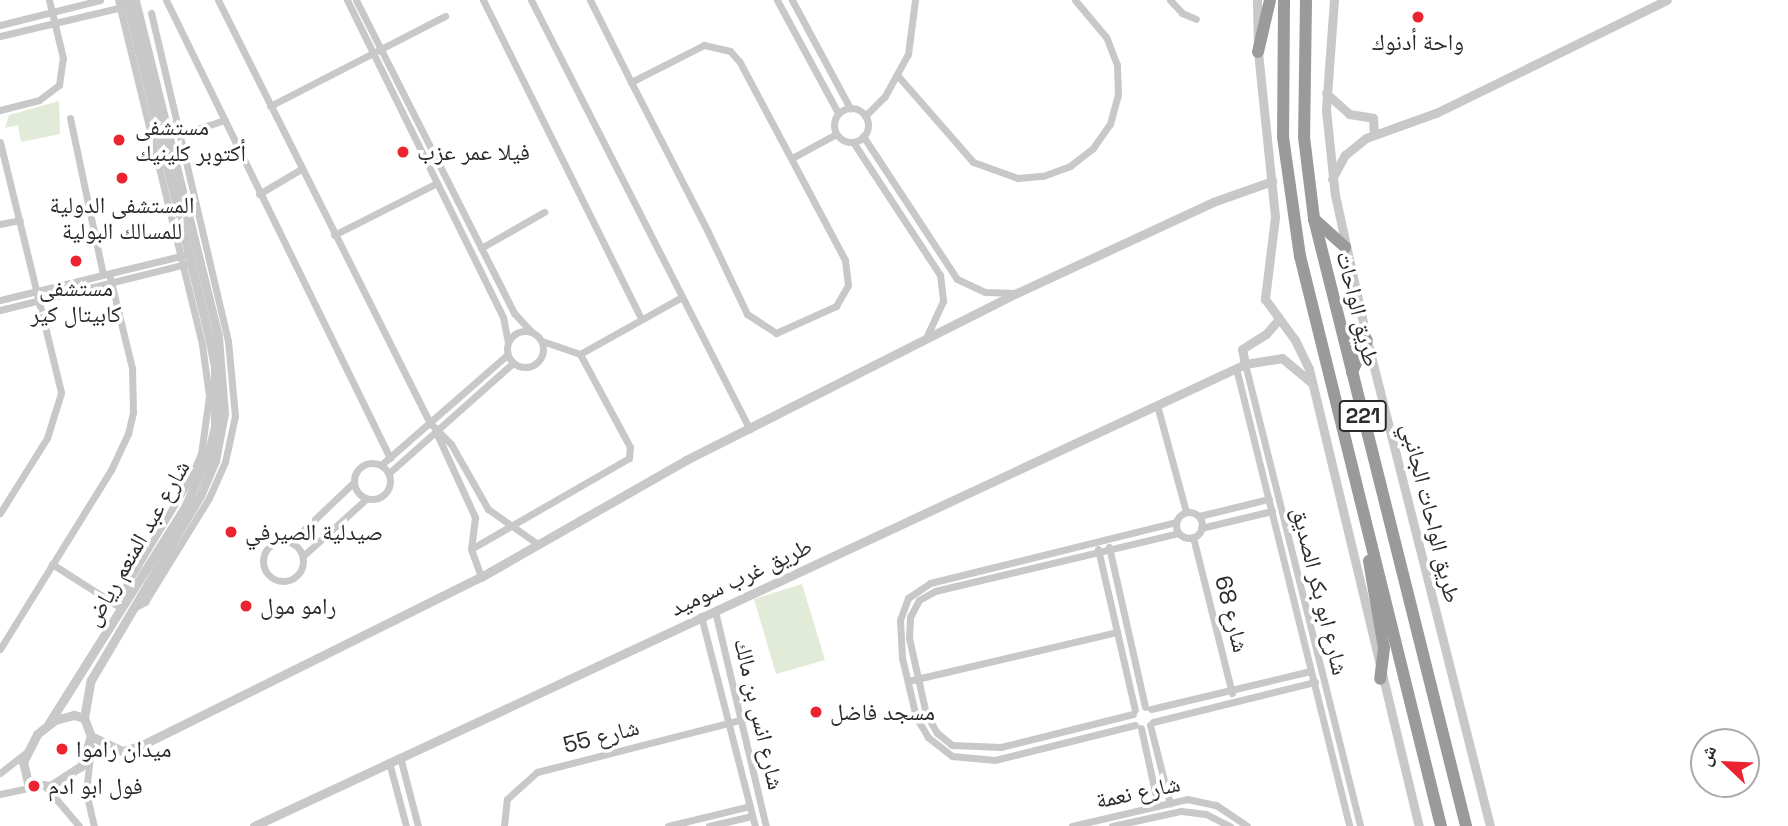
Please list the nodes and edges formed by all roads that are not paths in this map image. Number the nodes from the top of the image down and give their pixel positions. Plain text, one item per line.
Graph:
1 (48, 0) edge
2 (100, 0) edge
3 (166, 0) edge
4 (218, 0) edge
5 (347, 0) edge
6 (356, 0) edge
7 (484, 0) edge
8 (531, 0) edge
9 (590, 0) edge
10 (777, 0) edge
11 (792, 0) edge
12 (915, 0) edge
13 (1075, 0) edge
14 (1170, 0) edge
15 (1257, 0) edge
16 (1270, 0) edge
17 (1284, 0) edge
18 (1306, 0) edge
19 (1334, 0) edge
20 (1667, 0) edge
21 (127, 3) edge
22 (51, 13) junction
23 (151, 13) dead end
24 (445, 16) dead end
25 (1196, 19) dead end
26 (54, 23) junction
27 (0, 25) edge
28 (0, 36) edge
29 (376, 50) junction
30 (1258, 52) junction
31 (898, 76) junction
32 (631, 82) junction
33 (1326, 93) junction
34 (271, 106) junction
35 (850, 108) junction
36 (0, 110) edge
37 (838, 113) junction
38 (865, 116) junction
39 (70, 118) dead end
40 (225, 120) junction
41 (181, 134) junction
42 (836, 134) junction
43 (1374, 135) junction
44 (863, 136) junction
45 (0, 142) edge
46 (853, 142) junction
47 (792, 158) junction
48 (3, 168) edge
49 (301, 169) junction
50 (1332, 179) junction
51 (1272, 181) junction
52 (437, 183) junction
53 (259, 194) junction
54 (544, 212) dead end
55 (20, 219) junction
56 (1314, 219) junction
57 (0, 224) edge
58 (334, 235) junction
59 (1345, 247) junction
60 (481, 248) junction
61 (194, 257) junction
62 (106, 275) junction
63 (111, 283) junction
64 (38, 290) junction
65 (1017, 293) junction
66 (682, 297) junction
67 (0, 300) edge
68 (41, 300) junction
69 (0, 310) edge
70 (641, 318) junction
71 (1278, 320) junction
72 (532, 332) junction
73 (1367, 340) junction
74 (542, 341) junction
75 (923, 341) junction
76 (508, 342) junction
77 (580, 354) junction
78 (507, 355) junction
79 (513, 363) junction
80 (1240, 366) junction
81 (1352, 372) junction
82 (1312, 383) junction
83 (1157, 405) junction
84 (430, 423) junction
85 (750, 429) junction
86 (436, 431) junction
87 (390, 458) junction
88 (382, 465) junction
89 (389, 473) junction
90 (354, 482) junction
91 (1277, 498) junction
92 (366, 499) junction
93 (1267, 500) junction
94 (488, 509) junction
95 (1279, 509) junction
96 (1186, 512) junction
97 (1270, 512) junction
98 (0, 513) edge
99 (1199, 516) junction
100 (475, 517) junction
101 (1176, 522) junction
102 (514, 526) junction
103 (1201, 528) junction
104 (1178, 533) junction
105 (1193, 537) junction
106 (1107, 539) junction
107 (291, 542) junction
108 (1096, 542) junction
109 (539, 545) junction
110 (471, 549) junction
111 (1110, 549) junction
112 (1371, 550) junction
113 (1098, 552) junction
114 (303, 556) junction
115 (52, 564) junction
116 (481, 577) junction
117 (952, 578) junction
118 (954, 586) junction
119 (125, 609) junction
120 (715, 611) junction
121 (701, 616) junction
122 (1117, 632) junction
123 (909, 638) junction
124 (899, 639) junction
125 (0, 649) edge
126 (1319, 668) junction
127 (1309, 671) junction
128 (918, 678) junction
129 (1380, 679) junction
130 (908, 681) junction
131 (1322, 681) junction
132 (1312, 683) junction
133 (1231, 689) junction
134 (1234, 700) junction
135 (1148, 708) junction
136 (1134, 712) junction
137 (84, 718) junction
138 (740, 720) junction
139 (49, 723) junction
140 (730, 723) junction
141 (1152, 723) junction
142 (1138, 726) junction
143 (91, 736) junction
144 (91, 747) junction
145 (26, 753) junction
146 (400, 757) junction
147 (389, 762) junction
148 (0, 773) edge
149 (41, 786) junction
150 (0, 794) edge
151 (1169, 801) junction
152 (1157, 804) junction
153 (762, 809) junction
154 (751, 811) junction
155 (1172, 812) junction
156 (1160, 814) junction
157 (271, 820) edge
158 (79, 826) edge
159 (94, 826) edge
160 (254, 826) edge
161 (279, 826) edge
162 (406, 826) edge
163 (418, 826) edge
164 (504, 826) edge
165 (668, 826) edge
166 (709, 826) edge
167 (755, 826) edge
168 (765, 826) edge
169 (1072, 826) edge
170 (1112, 826) edge
171 (1230, 826) edge
172 (1247, 826) edge
173 (1349, 826) edge
174 (1360, 826) edge
175 (1419, 826) edge
176 (1441, 826) edge
177 (1466, 826) edge
178 (1490, 826) edge

1 - 22 street
2 - 22 street
3 - 40 street
4 - 34 street
5 - 29 street
6 - 29 street
7 - 70 street
8 - 66 street
9 - 32 street
10 - 37 street
11 - 35 street
12 - 31 street
13 - 31 street
14 - 25 street
15 - 30 street
16 - 30 highway
17 - 112 highway, طريق الواحات / 221
18 - 56 highway, طريق الواحات / 221
19 - 33 street, طريق الواحات الجانبي
20 - 43 street
21 - 26 street
21 - 61 street, شارع عبد المنعم رياض
22 - 26 street
22 - 27 street
23 - 41 street
24 - 29 street
26 - 28 street
26 - 36 street
29 - 34 street
29 - 52 street
29 - 60 street
30 - 51 street
31 - 38 street
32 - 47 street
32 - 47 street
33 - 43 street
33 - 50 street, طريق الواحات الجانبي
34 - 49 street
35 - 37 street
35 - 38 street
37 - 42 street
38 - 44 street
39 - 62 street
40 - 41 street
40 - 53 street
41 - 61 street
42 - 46 street
42 - 47 street
43 - 50 street
44 - 46 street
44 - 65 street
45 - 48 street
46 - 75 street
48 - 55 street
49 - 53 street
49 - 58 street
50 - 59 street, طريق الواحات الجانبي
51 - 65 street
51 - 71 street
52 - 58 street
52 - 76 street
53 - 87 street
54 - 60 street
55 - 57 street
55 - 64 street
56 - 59 highway
56 - 81 highway, طريق الواحات / 221
58 - 84 street
59 - 73 street, طريق الواحات الجانبي
60 - 72 street
61 - 62 street
61 - 63 street
61 - 119 street, شارع عبد المنعم رياض
61 - 119 street, شارع عبد المنعم رياض
62 - 63 street
62 - 64 street
63 - 68 street
63 - 115 street
64 - 67 street
64 - 68 street
65 - 75 street
66 - 70 street
66 - 85 street
68 - 69 street
68 - 98 street
70 - 77 street
71 - 80 street
71 - 82 street
72 - 74 street
72 - 76 street
73 - 81 highway
73 - 178 street, طريق الواحات الجانبي
74 - 77 street
74 - 79 street
75 - 85 street
76 - 78 street
77 - 102 street
78 - 79 street
78 - 84 street
79 - 86 street
80 - 82 street, طريق غرب سوميد
80 - 83 street, طريق غرب سوميد
80 - 91 street, شارع ابو بكر الصديق
80 - 93 street, شارع ابو بكر الصديق
81 - 177 highway, طريق الواحات / 221
82 - 129 street
83 - 96 street
83 - 120 street, طريق غرب سوميد
84 - 86 street
84 - 87 street
85 - 109 street
86 - 89 street
86 - 94 street
86 - 100 street
87 - 88 street
88 - 89 street
88 - 90 street
89 - 92 street
90 - 92 street
90 - 107 street
91 - 93 street
91 - 95 street, شارع ابو بكر الصديق
92 - 114 street
93 - 97 street, شارع ابو بكر الصديق
93 - 99 street
94 - 100 street
94 - 102 street
95 - 97 street
95 - 126 street, شارع ابو بكر الصديق
96 - 99 street
96 - 101 street
97 - 103 street
97 - 127 street, شارع ابو بكر الصديق
99 - 103 street
100 - 110 street
101 - 104 street
101 - 106 street
102 - 109 street
102 - 110 street
103 - 105 street
104 - 105 street
104 - 111 street
105 - 133 street, شارع 68
106 - 108 street
106 - 111 street
107 - 114 street
107 - 114 street
108 - 113 street
108 - 117 street
109 - 116 street
110 - 116 street
111 - 113 street
111 - 135 street
112 - 129 highway
112 - 176 highway, طريق الواحات / 221
113 - 118 street
113 - 122 street
115 - 119 street
115 - 125 street
116 - 143 street
117 - 118 street
117 - 124 street
118 - 123 street
119 - 137 street, شارع عبد المنعم رياض
119 - 139 street, شارع عبد المنعم رياض
120 - 121 street, طريق غرب سوميد
120 - 138 street, شارع انس بن مالك
121 - 140 street, شارع انس بن مالك
121 - 146 street, طريق غرب سوميد
122 - 128 street
122 - 136 street
123 - 124 street
123 - 128 street
124 - 130 street
126 - 127 street
126 - 131 street, شارع ابو بكر الصديق
127 - 132 street, شارع ابو بكر الصديق
127 - 133 street
128 - 130 street
128 - 136 street
129 - 175 street
130 - 142 street
131 - 132 street
131 - 174 street, شارع ابو بكر الصديق
132 - 134 street
132 - 173 street, شارع ابو بكر الصديق
133 - 134 street, شارع 68
133 - 135 street
134 - 141 street
135 - 136 street
135 - 141 street
136 - 142 street
137 - 139 street
137 - 143 street
138 - 140 street, شارع 55
138 - 153 street, شارع انس بن مالك
139 - 145 street
140 - 154 street, شارع انس بن مالك
140 - 164 street, شارع 55
141 - 142 street
141 - 151 street
142 - 152 street
143 - 144 street
144 - 149 street
144 - 159 street
145 - 148 street
145 - 149 street
146 - 147 street, طريق غرب سوميد
146 - 163 street
147 - 157 street, طريق غرب سوميد
147 - 162 street
149 - 150 street
149 - 158 street
151 - 152 street, شارع نعمة
151 - 155 street
151 - 172 street, شارع نعمة
152 - 156 street
152 - 169 street, شارع نعمة
153 - 154 street
153 - 168 street, شارع انس بن مالك
154 - 165 street
154 - 166 street
154 - 167 street, شارع انس بن مالك
155 - 156 street, شارع نعمة
155 - 171 street, شارع نعمة
156 - 170 street, شارع نعمة
157 - 160 street, طريق غرب سوميد
157 - 161 street

